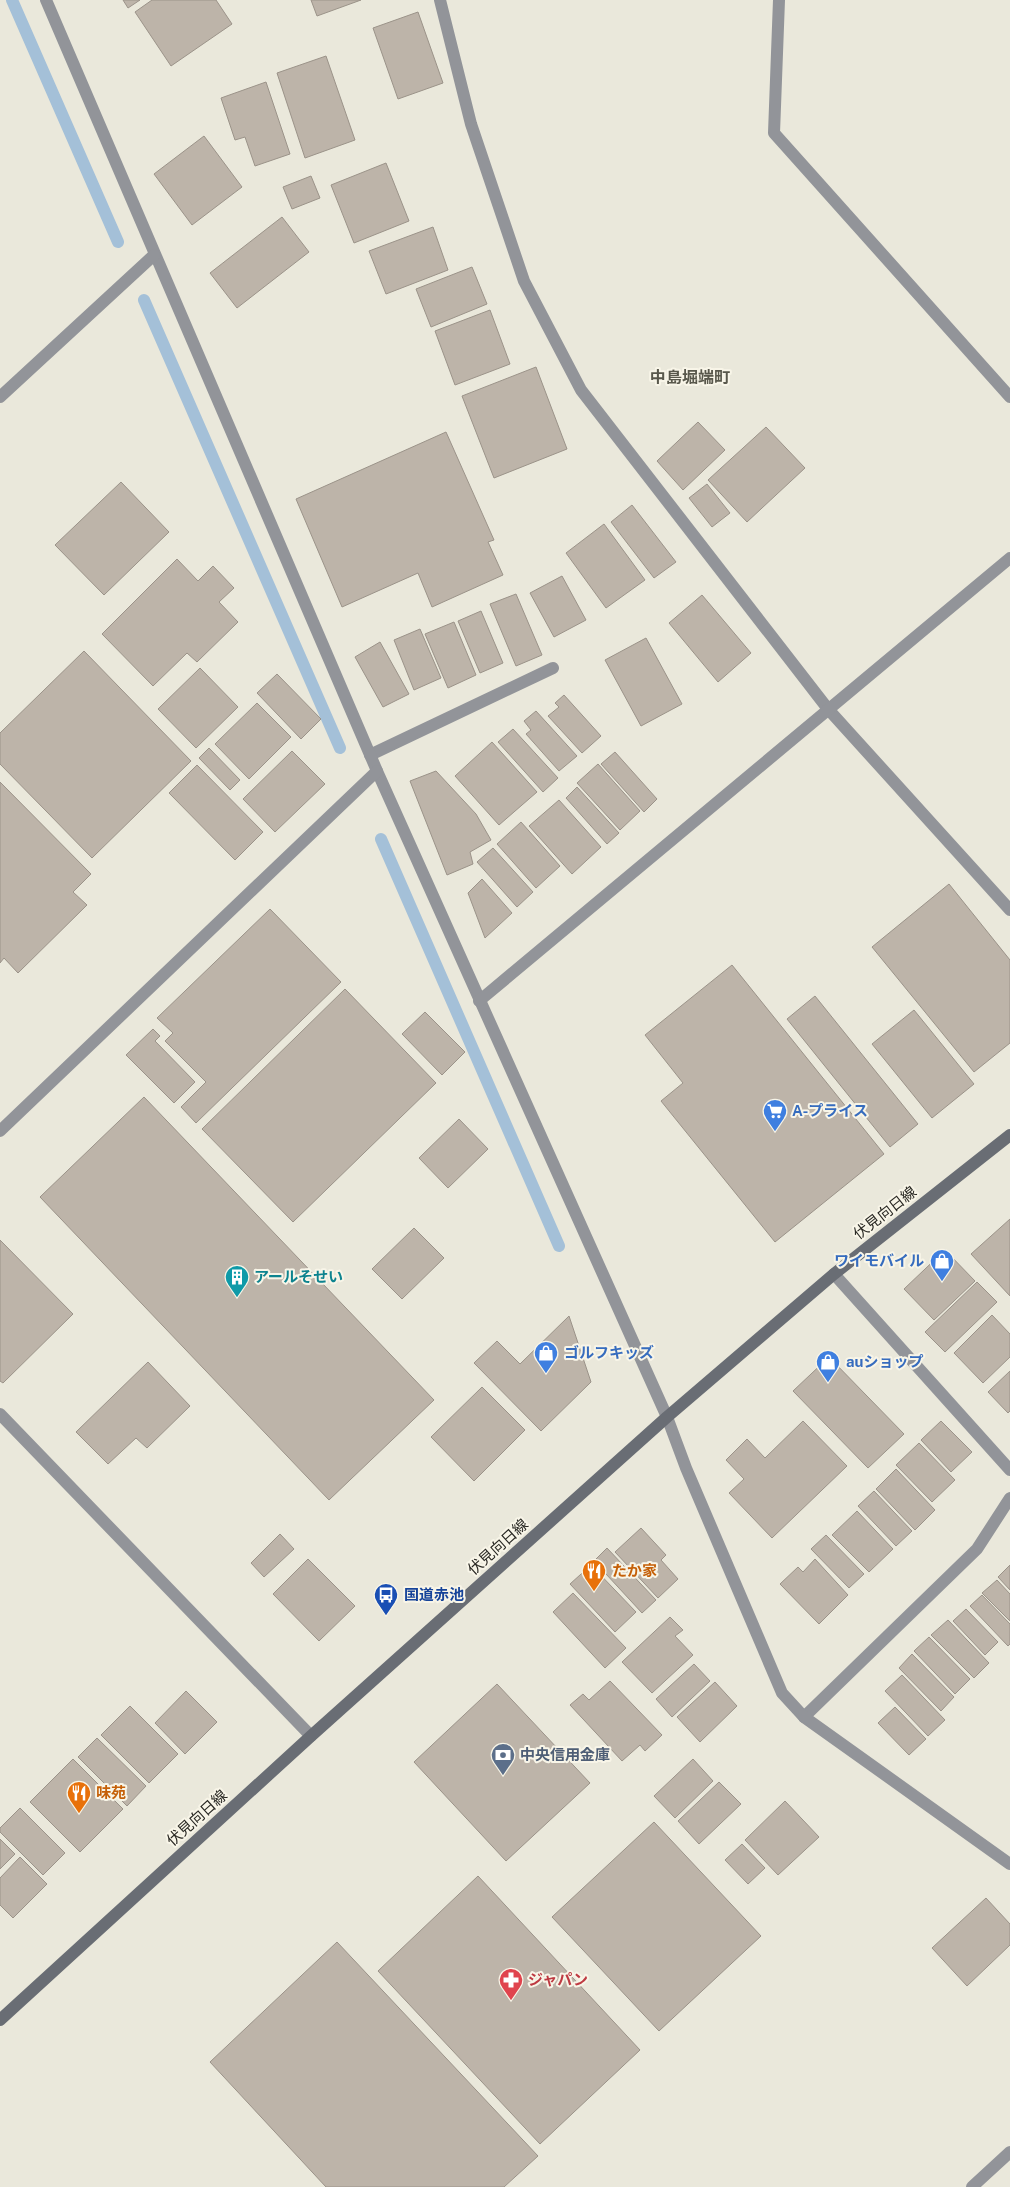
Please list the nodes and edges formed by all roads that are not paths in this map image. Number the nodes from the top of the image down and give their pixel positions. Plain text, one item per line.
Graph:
1 (46, 0) edge
2 (440, 0) edge
3 (779, 0) edge
4 (154, 255) junction
5 (0, 397) edge
6 (1010, 397) edge
7 (1010, 558) edge
8 (554, 668) dead end
9 (828, 709) junction
10 (370, 755) junction
11 (377, 771) junction
12 (1010, 910) edge
13 (479, 1001) junction
14 (0, 1131) edge
15 (1010, 1135) edge
16 (834, 1274) junction
17 (0, 1414) edge
18 (667, 1417) junction
19 (1010, 1470) edge
20 (1010, 1498) edge
21 (804, 1717) junction
22 (311, 1736) junction
23 (1010, 1864) edge
24 (0, 2020) edge
25 (1010, 2152) edge
26 (972, 2187) edge

1 - 4 street
2 - 9 street
3 - 6 street
4 - 5 street
4 - 10 street
7 - 9 street
8 - 10 street
9 - 12 street
9 - 13 street
10 - 11 street
11 - 13 street
11 - 14 street
13 - 18 street
15 - 16 main road, 伏見向日線
16 - 18 main road, 伏見向日線
16 - 19 street
17 - 22 street
18 - 21 street
18 - 22 main road, 伏見向日線
20 - 21 street
21 - 23 street
22 - 24 main road, 伏見向日線
25 - 26 street

